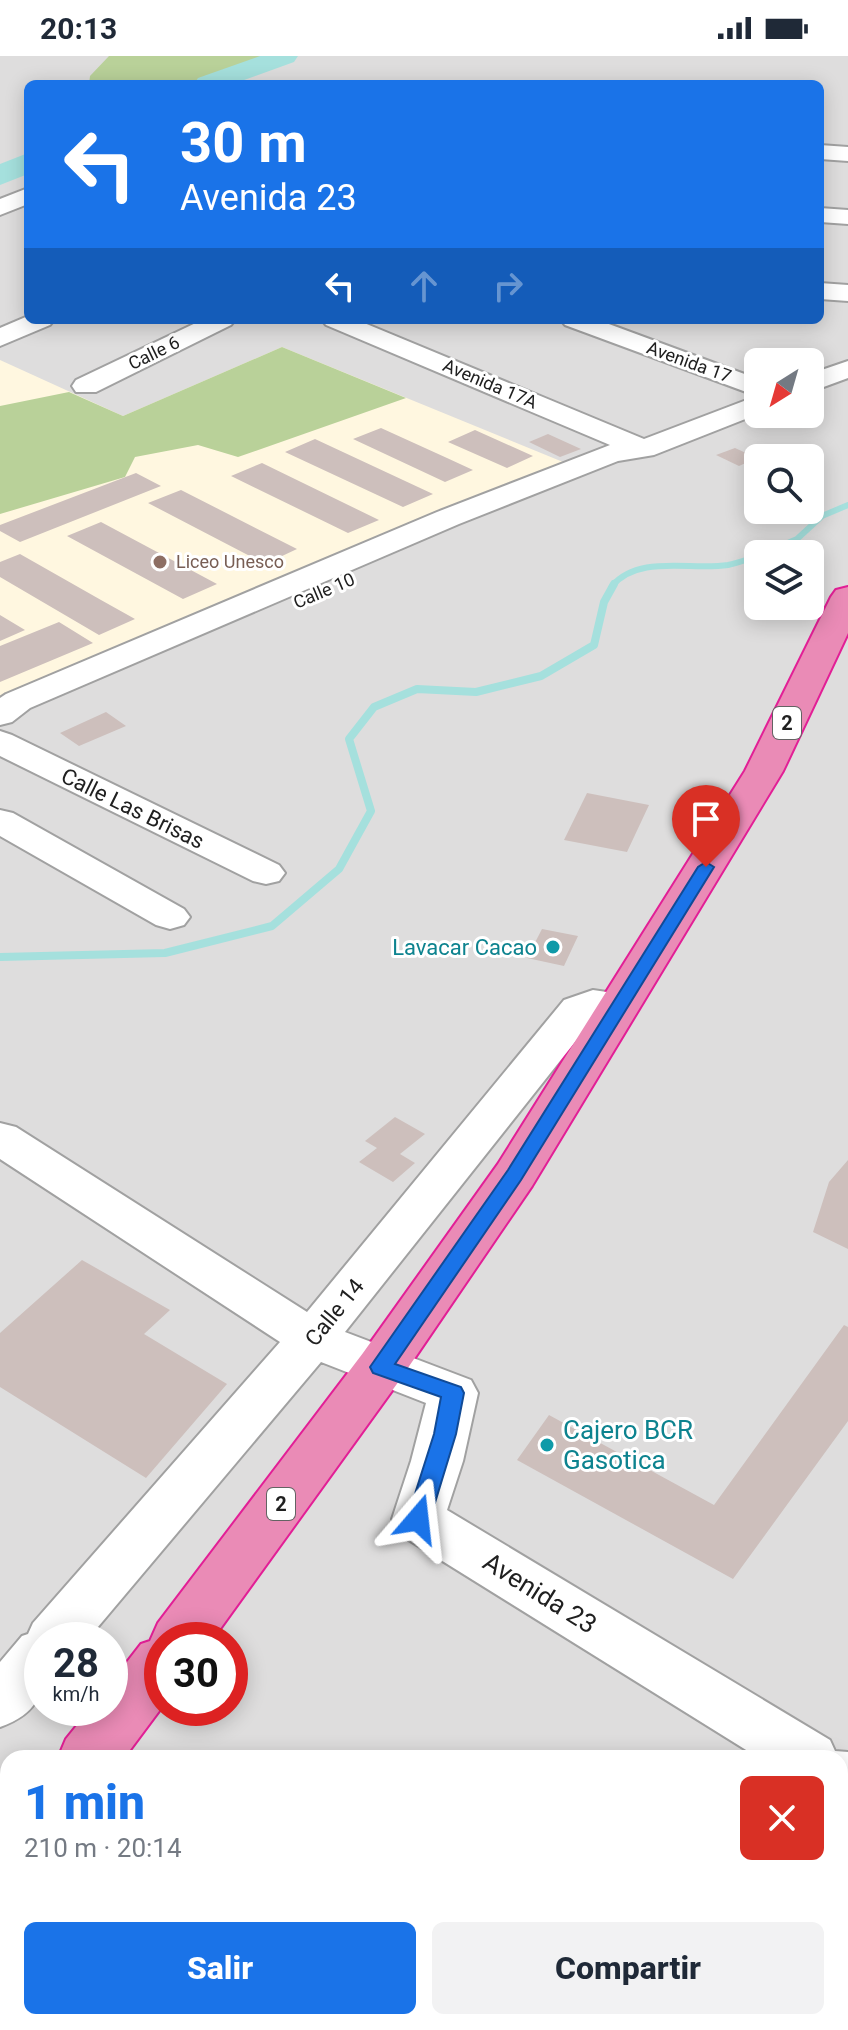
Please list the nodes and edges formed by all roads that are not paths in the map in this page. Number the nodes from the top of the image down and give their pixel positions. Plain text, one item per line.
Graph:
1 (824, 152) edge
2 (848, 154) edge
3 (24, 197) edge
4 (0, 208) edge
5 (824, 215) edge
6 (848, 217) edge
7 (824, 291) edge
8 (848, 293) edge
9 (32, 324) edge
10 (214, 324) edge
11 (345, 324) edge
12 (585, 324) edge
13 (0, 338) edge
14 (848, 369) edge
15 (824, 378) edge
16 (744, 383) edge
17 (86, 386) dead end
18 (744, 410) edge
19 (644, 449) junction
20 (848, 597) edge
21 (0, 715) edge
22 (0, 726) edge
23 (0, 742) edge
24 (0, 821) edge
25 (266, 873) dead end
26 (170, 917) dead end
27 (619, 1005) junction
28 (0, 1138) edge
29 (312, 1339) junction
30 (381, 1367) junction
31 (68, 1622) edge
32 (192, 1622) edge
33 (24, 1674) edge
34 (144, 1685) edge
35 (0, 1702) edge
36 (94, 1750) edge
37 (790, 1750) edge

1 - 2 street
3 - 4 street
5 - 6 street
7 - 8 street
9 - 13 street
10 - 17 street, Calle 6
11 - 19 street, Avenida 17A
12 - 16 street, Avenida 17
14 - 15 street
18 - 19 street, Calle 10
19 - 21 street, Calle 10
19 - 22 street, Calle 10
20 - 27 highway, 2
23 - 25 street, Calle Las Brisas
24 - 26 street
27 - 29 street, Calle 14
27 - 30 highway, 2
28 - 29 street, Avenida 23
29 - 30 street, Avenida 23
29 - 31 street, Calle 14
30 - 32 highway, 2
30 - 37 street, Avenida 23
33 - 35 street
34 - 36 highway

